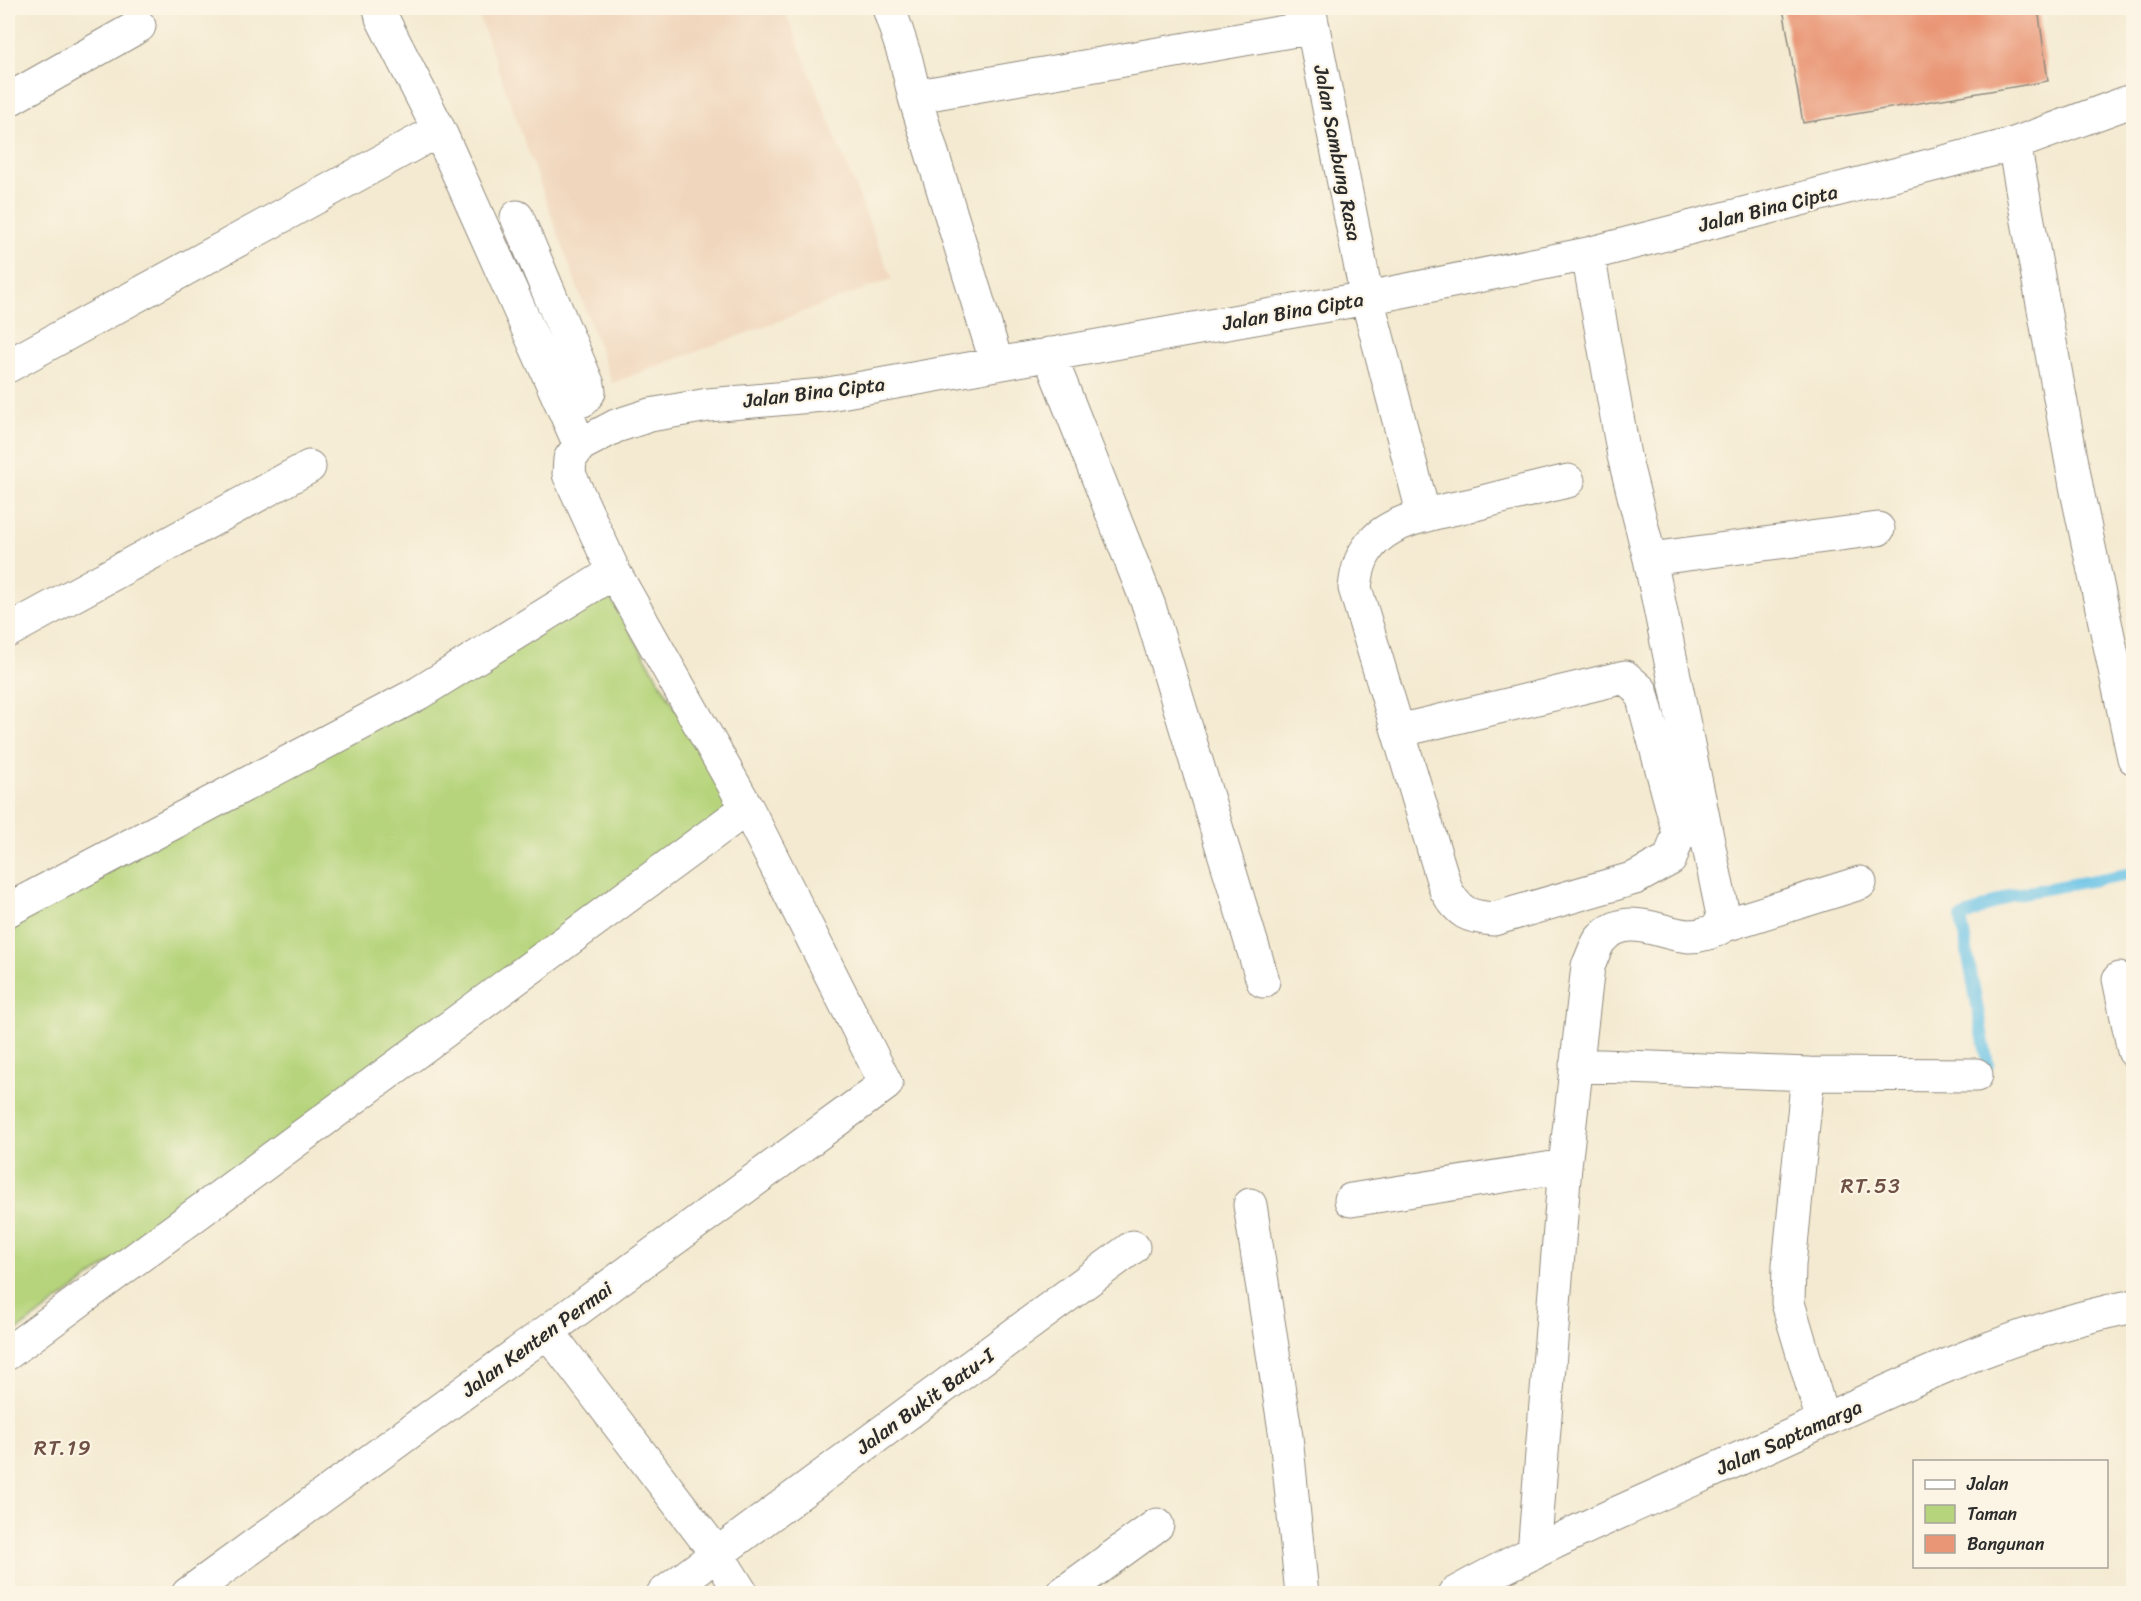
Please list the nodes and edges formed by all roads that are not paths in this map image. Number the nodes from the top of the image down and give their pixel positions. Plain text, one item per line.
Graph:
1 (380, 8) edge
2 (889, 8) edge
3 (1311, 17) edge
4 (139, 26) dead end
5 (915, 98) junction
6 (8, 100) edge
7 (2133, 100) edge
8 (439, 130) junction
9 (2014, 144) junction
10 (517, 217) dead end
11 (1588, 254) junction
12 (1368, 298) junction
13 (1049, 354) junction
14 (997, 364) junction
15 (8, 366) edge
16 (563, 407) junction
17 (580, 445) junction
18 (309, 466) dead end
19 (1568, 481) dead end
20 (1424, 516) junction
21 (1878, 529) dead end
22 (1650, 560) junction
23 (614, 572) junction
24 (8, 631) edge
25 (1398, 731) junction
26 (2133, 758) edge
27 (747, 808) junction
28 (1860, 883) dead end
29 (8, 910) edge
30 (1725, 925) junction
31 (2119, 979) dead end
32 (1263, 981) dead end
33 (2133, 1052) edge
34 (1576, 1065) junction
35 (1808, 1074) junction
36 (1976, 1075) dead end
37 (1565, 1167) junction
38 (1351, 1200) dead end
39 (1250, 1204) dead end
40 (1132, 1247) dead end
41 (2133, 1306) edge
42 (548, 1332) junction
43 (8, 1353) edge
44 (1823, 1421) junction
45 (1157, 1525) dead end
46 (1534, 1552) junction
47 (717, 1554) junction
48 (1478, 1589) edge
49 (188, 1593) edge
50 (663, 1593) edge
51 (742, 1593) edge
52 (1062, 1593) edge
53 (1302, 1593) edge

1 - 8 street
2 - 5 street
3 - 5 street
3 - 12 street, Jalan Sambung Rasa
4 - 6 street
5 - 14 street
7 - 9 street, Jalan Bina Cipta
8 - 15 street
8 - 16 street
9 - 11 street, Jalan Bina Cipta
9 - 26 street
10 - 16 street
11 - 12 street, Jalan Bina Cipta
11 - 22 street
12 - 13 street, Jalan Bina Cipta
12 - 20 street, Jalan Sambung Rasa
13 - 14 street, Jalan Bina Cipta
13 - 32 street
14 - 17 street, Jalan Bina Cipta
16 - 17 street
17 - 23 street
18 - 24 street
19 - 20 street
20 - 25 street
21 - 22 street
22 - 30 street
23 - 27 street
23 - 29 street
25 - 25 street
27 - 42 street, Jalan Kenten Permai
27 - 43 street
28 - 30 street
30 - 34 street
31 - 33 street
34 - 35 street
34 - 37 street
35 - 36 street
35 - 44 street
37 - 38 street
37 - 46 street
39 - 53 street
40 - 47 street, Jalan Bukit Batu-I
41 - 44 street, Jalan Saptamarga
42 - 47 street
42 - 49 street, Jalan Kenten Permai
44 - 46 street, Jalan Saptamarga
45 - 52 street
46 - 48 street, Jalan Saptamarga
47 - 50 street, Jalan Bukit Batu-I
47 - 51 street

